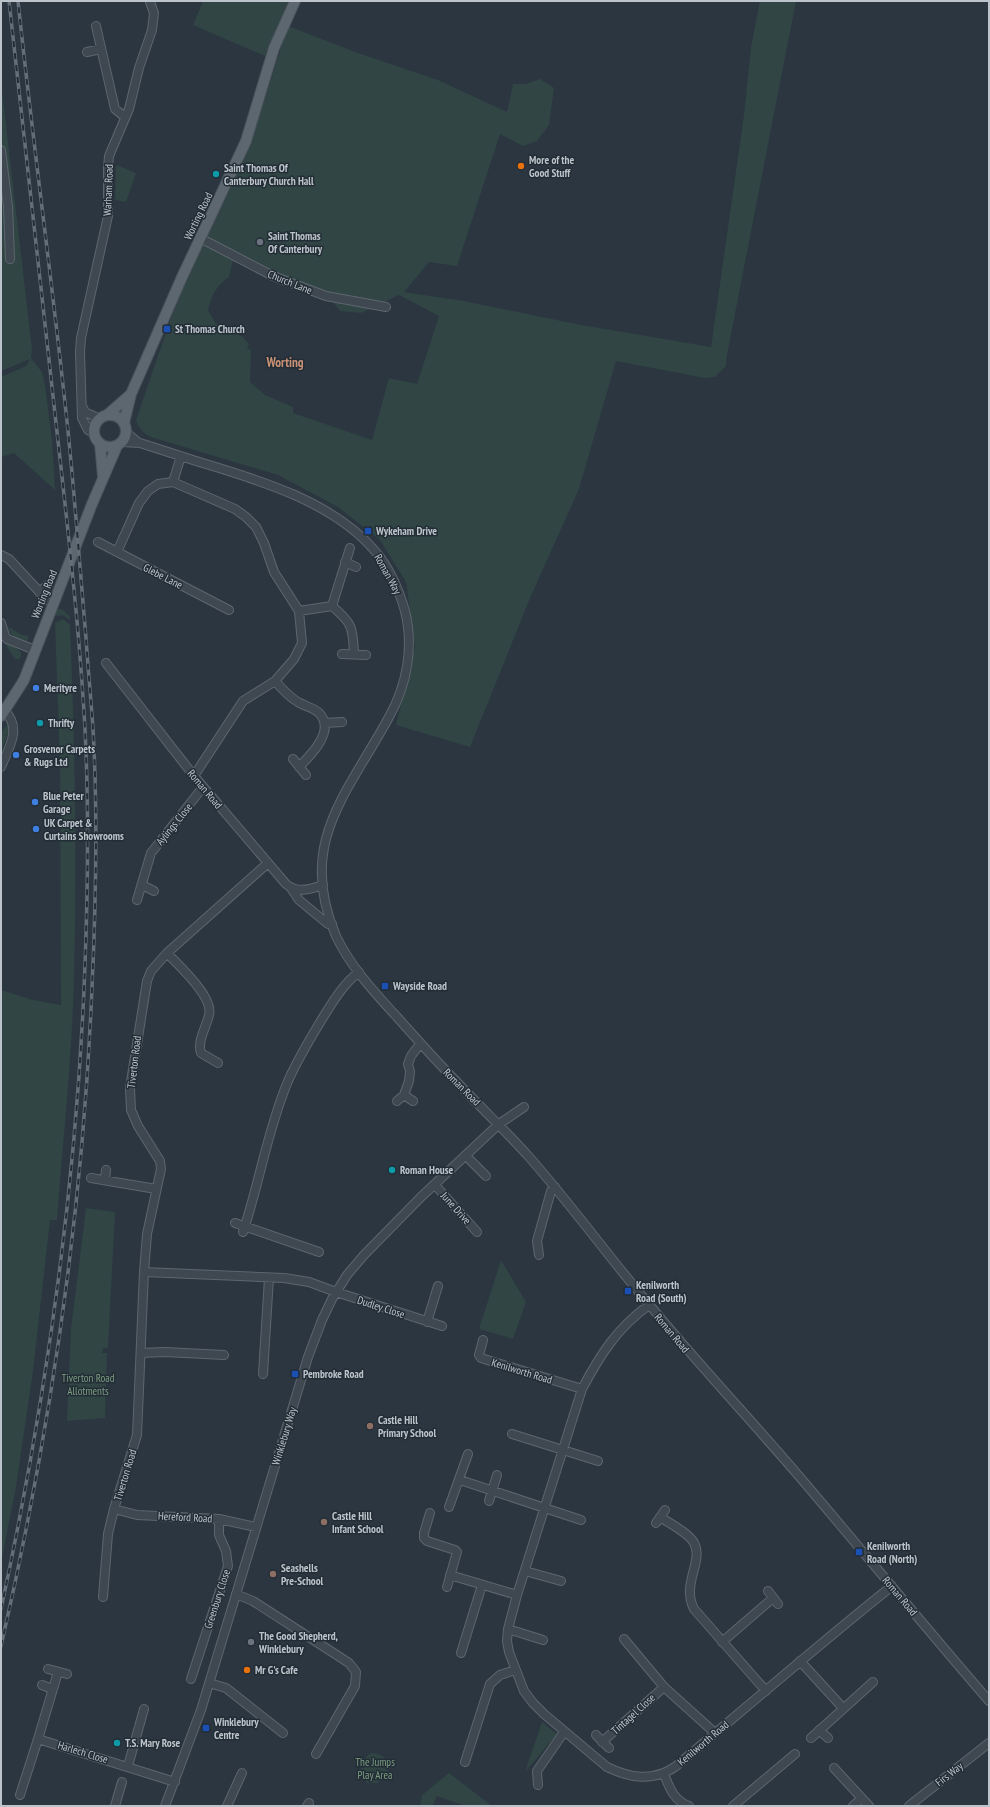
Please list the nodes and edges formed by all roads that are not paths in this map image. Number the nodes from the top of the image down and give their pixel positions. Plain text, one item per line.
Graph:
1 (149, 1) edge
2 (295, 1) edge
3 (96, 26) dead end
4 (101, 49) junction
5 (87, 52) dead end
6 (125, 117) junction
7 (1, 150) edge
8 (4, 199) edge
9 (200, 238) junction
10 (10, 258) dead end
11 (386, 306) dead end
12 (131, 394) junction
13 (83, 408) junction
14 (103, 417) junction
15 (94, 433) junction
16 (122, 436) junction
17 (100, 444) junction
18 (181, 456) junction
19 (103, 477) junction
20 (173, 482) junction
21 (98, 542) dead end
22 (350, 548) dead end
23 (117, 552) junction
24 (1, 555) edge
25 (345, 562) junction
26 (356, 567) dead end
27 (48, 585) dead end
28 (39, 592) junction
29 (46, 600) dead end
30 (332, 606) junction
31 (229, 610) dead end
32 (299, 611) junction
33 (1, 623) edge
34 (35, 650) junction
35 (342, 654) dead end
36 (354, 654) junction
37 (366, 655) dead end
38 (106, 663) dead end
39 (275, 681) junction
40 (3, 714) edge
41 (342, 722) dead end
42 (325, 723) junction
43 (293, 760) dead end
44 (1, 767) edge
45 (300, 767) junction
46 (306, 775) dead end
47 (194, 776) junction
48 (203, 787) junction
49 (268, 863) junction
50 (142, 885) junction
51 (323, 885) junction
52 (291, 888) junction
53 (154, 891) dead end
54 (136, 900) dead end
55 (332, 924) junction
56 (167, 953) junction
57 (359, 972) junction
58 (420, 1044) junction
59 (218, 1062) dead end
60 (404, 1095) junction
61 (397, 1101) dead end
62 (412, 1101) dead end
63 (524, 1107) dead end
64 (499, 1124) junction
65 (466, 1156) junction
66 (106, 1170) dead end
67 (486, 1176) dead end
68 (91, 1178) dead end
69 (105, 1180) junction
70 (435, 1185) junction
71 (555, 1187) junction
72 (156, 1189) junction
73 (236, 1222) dead end
74 (244, 1229) junction
75 (477, 1232) dead end
76 (319, 1252) dead end
77 (539, 1255) dead end
78 (144, 1272) junction
79 (269, 1278) junction
80 (438, 1286) dead end
81 (336, 1292) junction
82 (649, 1305) junction
83 (427, 1322) junction
84 (442, 1326) dead end
85 (492, 1343) dead end
86 (141, 1353) junction
87 (224, 1355) dead end
88 (263, 1374) dead end
89 (582, 1389) junction
90 (512, 1434) dead end
91 (562, 1450) junction
92 (468, 1454) dead end
93 (598, 1461) dead end
94 (497, 1475) dead end
95 (460, 1480) junction
96 (492, 1492) junction
97 (489, 1501) dead end
98 (449, 1507) dead end
99 (545, 1508) junction
100 (114, 1509) junction
101 (430, 1514) dead end
102 (660, 1517) dead end
103 (219, 1519) junction
104 (581, 1520) dead end
105 (256, 1528) junction
106 (525, 1571) junction
107 (450, 1575) junction
108 (562, 1581) dead end
109 (482, 1584) junction
110 (892, 1586) junction
111 (447, 1587) dead end
112 (236, 1594) junction
113 (517, 1595) junction
114 (103, 1597) dead end
115 (773, 1598) dead end
116 (508, 1629) junction
117 (543, 1640) dead end
118 (624, 1642) dead end
119 (722, 1642) junction
120 (460, 1653) dead end
121 (800, 1661) junction
122 (48, 1669) dead end
123 (515, 1670) junction
124 (58, 1672) junction
125 (67, 1674) dead end
126 (191, 1679) dead end
127 (873, 1682) dead end
128 (209, 1683) junction
129 (42, 1685) dead end
130 (664, 1687) junction
131 (52, 1689) junction
132 (766, 1691) junction
133 (989, 1701) edge
134 (843, 1708) junction
135 (144, 1709) dead end
136 (819, 1730) junction
137 (564, 1732) junction
138 (283, 1733) dead end
139 (716, 1733) junction
140 (596, 1735) dead end
141 (38, 1738) junction
142 (811, 1738) dead end
143 (828, 1738) dead end
144 (602, 1742) junction
145 (989, 1743) edge
146 (609, 1748) dead end
147 (316, 1754) dead end
148 (796, 1754) dead end
149 (465, 1762) dead end
150 (128, 1766) junction
151 (834, 1768) dead end
152 (242, 1772) dead end
153 (664, 1774) junction
154 (122, 1782) dead end
155 (175, 1782) junction
156 (538, 1785) dead end
157 (20, 1795) dead end
158 (861, 1798) junction
159 (117, 1805) edge
160 (165, 1806) edge
161 (227, 1806) edge
162 (689, 1806) edge
163 (733, 1806) edge
164 (853, 1806) edge
165 (869, 1806) edge
166 (908, 1806) edge

1 - 6 street, Warham Road
2 - 9 main road, Worting Road
3 - 4 street
4 - 5 street
4 - 6 street
6 - 13 street, Warham Road
7 - 8 street
8 - 10 street
9 - 11 street, Church Lane
9 - 12 main road, Worting Road
12 - 14 main road, Worting Road
12 - 16 main road, Worting Road
13 - 14 street
13 - 15 street, Warham Road
14 - 15 main road
14 - 16 main road
15 - 17 main road
16 - 17 main road
16 - 18 street, Roman Way
16 - 19 main road, Worting Road
17 - 19 main road, Worting Road
18 - 20 street
18 - 51 street, Roman Way
19 - 34 main road, Worting Road
20 - 23 street
20 - 32 street
21 - 23 street, Glebe Lane
22 - 25 street
23 - 31 street, Glebe Lane
24 - 28 street
25 - 26 street
25 - 30 street
27 - 28 street
28 - 29 street
30 - 32 street
30 - 36 street
32 - 39 street
33 - 34 street
34 - 40 main road, Worting Road
35 - 36 street
36 - 37 street
38 - 47 street, Roman Road
39 - 42 street
39 - 47 street
40 - 44 street
41 - 42 street
42 - 45 street
43 - 45 street
45 - 46 street
47 - 48 street, Roman Road
48 - 49 street, Roman Road
48 - 50 street, Aylings Close
49 - 52 street, Roman Road
49 - 56 street, Tiverton Road
50 - 53 street
50 - 54 street, Aylings Close
51 - 52 street
51 - 55 street, Roman Road
52 - 55 street, Roman Road
55 - 57 street, Roman Road
56 - 59 street
56 - 72 street, Tiverton Road
57 - 58 street, Roman Road
57 - 74 street
58 - 60 street
58 - 64 street, Roman Road
60 - 61 street
60 - 62 street
63 - 64 street, Winklebury Way
64 - 65 street, Winklebury Way
64 - 71 street, Roman Road
65 - 67 street
65 - 70 street, Winklebury Way
66 - 69 street
68 - 69 street
69 - 72 street
70 - 75 street, June Drive
70 - 81 street, Winklebury Way
71 - 77 street
71 - 82 street, Roman Road
72 - 78 street, Tiverton Road
73 - 74 street
74 - 76 street
78 - 79 street
78 - 86 street, Tiverton Road
79 - 81 street
79 - 88 street
80 - 83 street
81 - 83 street, Dudley Close
81 - 105 street, Winklebury Way
82 - 89 street, Kenilworth Road
82 - 110 street, Roman Road
83 - 84 street, Dudley Close
85 - 89 street, Kenilworth Road
86 - 87 street
86 - 100 street, Tiverton Road
89 - 91 street, Kenilworth Road
90 - 91 street
91 - 93 street
91 - 99 street, Kenilworth Road
92 - 95 street
94 - 96 street
95 - 96 street
95 - 98 street
96 - 97 street
96 - 99 street
99 - 104 street
99 - 106 street, Kenilworth Road
100 - 103 street, Hereford Road
100 - 114 street, Tiverton Road
101 - 107 street
102 - 119 street
103 - 105 street, Hereford Road
103 - 126 street, Greenbury Close
105 - 112 street, Winklebury Way
106 - 108 street
106 - 113 street, Kenilworth Road
107 - 109 street
107 - 111 street
109 - 113 street
109 - 120 street
110 - 121 street, Kenilworth Road
110 - 133 street, Roman Road
112 - 128 street, Winklebury Way
112 - 147 street
113 - 116 street, Kenilworth Road
115 - 119 street
116 - 117 street
116 - 123 street, Kenilworth Road
118 - 130 street, Tintagel Close
119 - 132 street
121 - 132 street, Kenilworth Road
121 - 134 street
122 - 124 street
123 - 137 street, Kenilworth Road
123 - 149 street
124 - 125 street
124 - 131 street
127 - 134 street
128 - 138 street
128 - 155 street, Winklebury Way
129 - 131 street
130 - 139 street, Tintagel Close
130 - 144 street, Tintagel Close
131 - 141 street
132 - 139 street, Kenilworth Road
134 - 136 street
135 - 150 street
136 - 142 street
136 - 143 street
137 - 153 street, Kenilworth Road
137 - 156 street
139 - 153 street, Kenilworth Road
140 - 144 street, Tintagel Close
141 - 150 street, Harlech Close
141 - 157 street
144 - 146 street, Tintagel Close
145 - 166 street, Firs Way
148 - 163 street
150 - 155 street, Harlech Close
151 - 158 street
152 - 161 street
153 - 162 street
154 - 159 street
155 - 160 street, Winklebury Way
158 - 164 street
158 - 165 street

